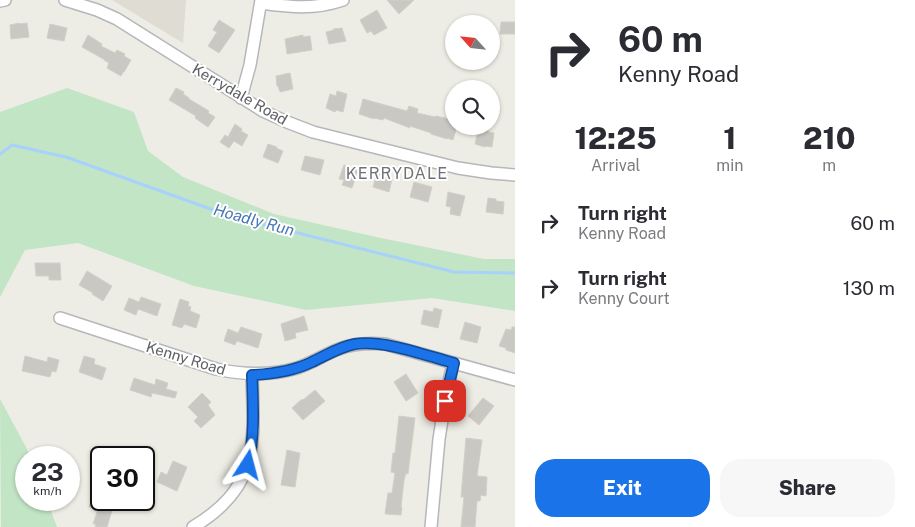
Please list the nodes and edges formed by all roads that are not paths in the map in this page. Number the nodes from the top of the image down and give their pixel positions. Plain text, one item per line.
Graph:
1 (5, 0) edge
2 (65, 0) edge
3 (343, 0) edge
4 (0, 1) edge
5 (261, 1) edge
6 (241, 98) junction
7 (515, 175) edge
8 (60, 318) dead end
9 (454, 363) junction
10 (252, 375) junction
11 (515, 380) edge
12 (193, 527) edge
13 (432, 527) edge

1 - 4 street
2 - 6 street, Kerrydale Road
3 - 5 street
5 - 6 street
6 - 7 street, Kerrydale Road
8 - 10 street, Kenny Road
9 - 10 street, Kenny Road
9 - 11 street, Kenny Road
9 - 13 street
10 - 12 street

